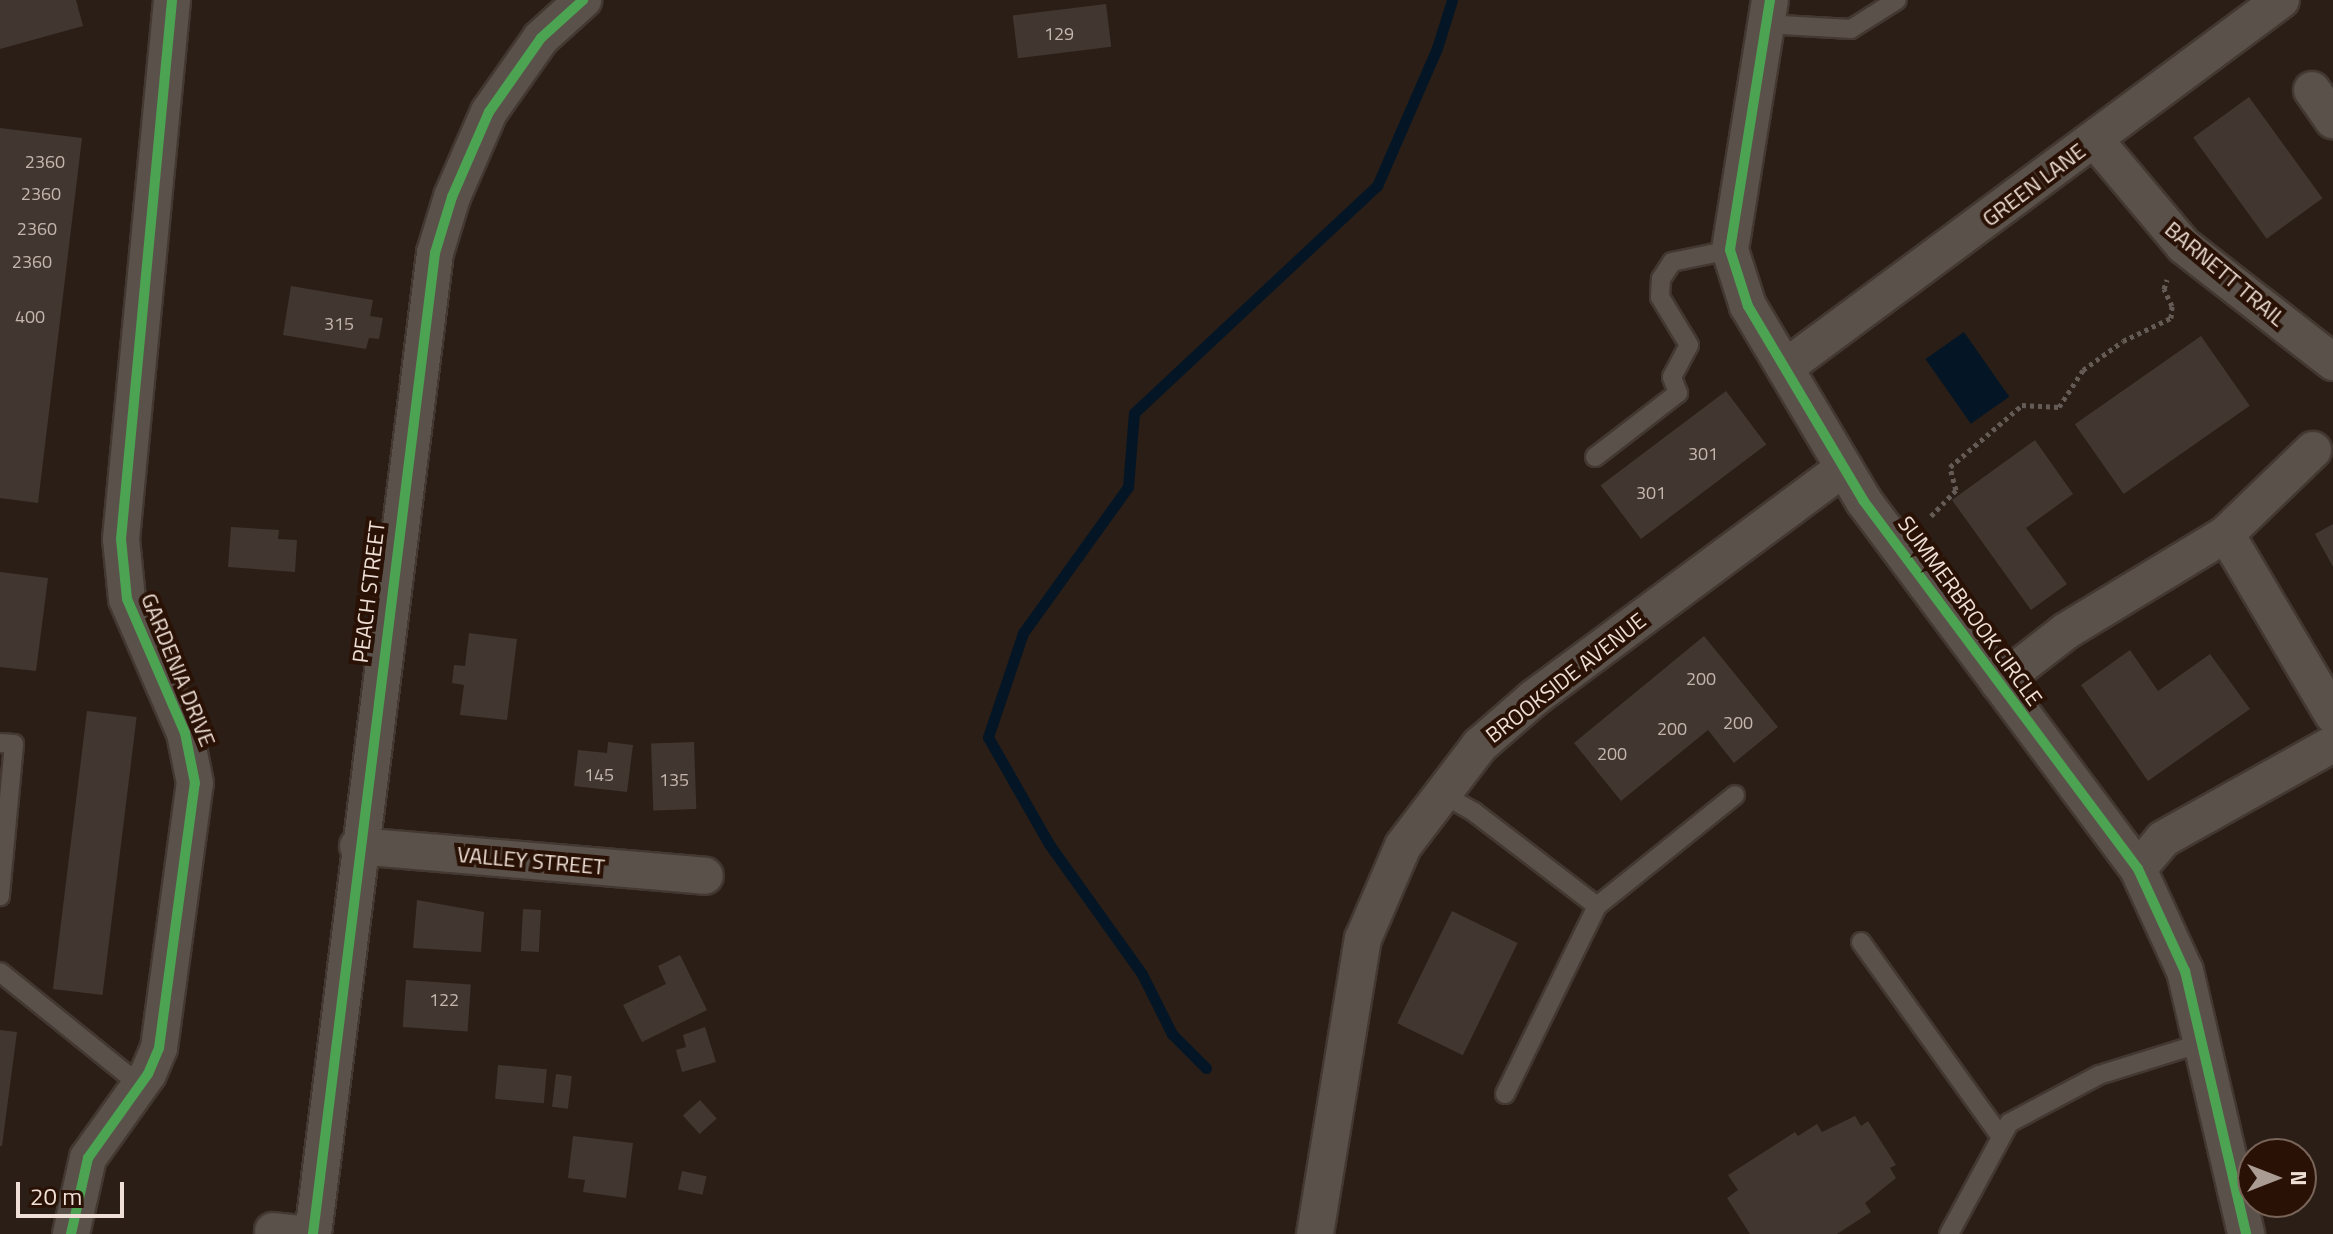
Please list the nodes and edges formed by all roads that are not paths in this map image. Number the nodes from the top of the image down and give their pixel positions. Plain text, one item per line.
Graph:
1 (172, 0) edge
2 (583, 0) edge
3 (1897, 0) edge
4 (2281, 0) edge
5 (1767, 12) edge
6 (2312, 90) dead end
7 (2333, 120) edge
8 (2095, 140) junction
9 (1730, 250) junction
10 (2333, 362) edge
11 (1786, 367) junction
12 (2313, 450) dead end
13 (1595, 457) dead end
14 (1844, 468) junction
15 (2226, 534) junction
16 (1999, 683) junction
17 (2333, 715) edge
18 (0, 743) edge
19 (2333, 744) edge
20 (1440, 793) junction
21 (1735, 795) dead end
22 (358, 846) junction
23 (2138, 869) junction
24 (705, 876) dead end
25 (0, 896) edge
26 (1597, 906) junction
27 (1861, 942) dead end
28 (0, 972) edge
29 (2205, 1042) junction
30 (140, 1085) junction
31 (1505, 1094) dead end
32 (2001, 1137) junction
33 (71, 1234) edge
34 (313, 1234) edge
35 (1315, 1234) edge
36 (1949, 1234) edge
37 (2246, 1234) edge

1 - 30 street, GARDENIA DRIVE
2 - 22 street, PEACH STREET
3 - 5 lane
4 - 8 street, GREEN LANE
5 - 9 street, SUMMERBROOK CIRCLE
6 - 7 street
8 - 10 street, BARNETT TRAIL
8 - 11 street, GREEN LANE
9 - 11 street, SUMMERBROOK CIRCLE
9 - 13 lane
11 - 14 street, SUMMERBROOK CIRCLE
12 - 15 street
14 - 16 street, SUMMERBROOK CIRCLE
14 - 20 street, BROOKSIDE AVENUE
15 - 16 street
15 - 17 street
16 - 23 street, SUMMERBROOK CIRCLE
18 - 25 lane
19 - 23 street
20 - 26 lane
20 - 35 street, BROOKSIDE AVENUE
21 - 26 lane
22 - 24 street, VALLEY STREET
22 - 34 street, PEACH STREET
23 - 29 street, SUMMERBROOK CIRCLE
26 - 31 lane
27 - 32 lane
28 - 30 lane
29 - 32 lane
29 - 37 street, SUMMERBROOK CIRCLE
30 - 33 street, GARDENIA DRIVE
32 - 36 lane

